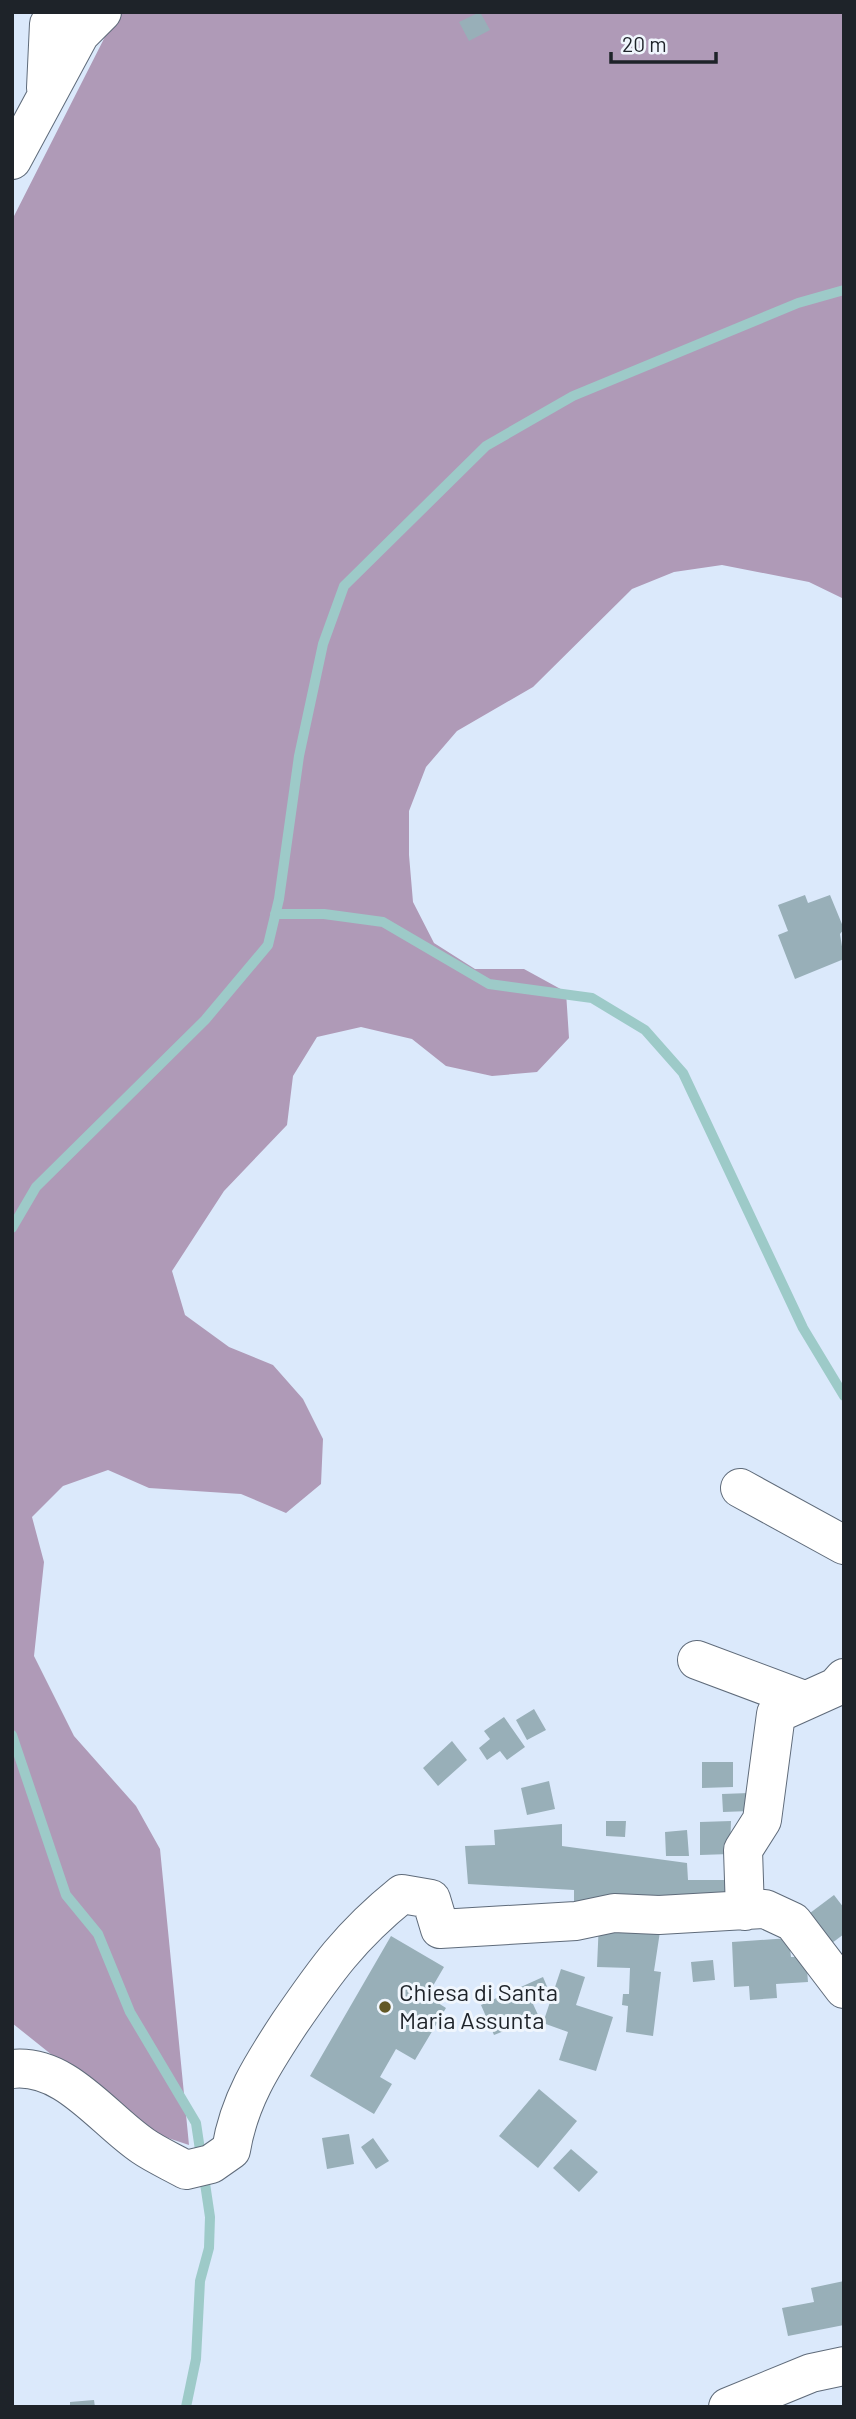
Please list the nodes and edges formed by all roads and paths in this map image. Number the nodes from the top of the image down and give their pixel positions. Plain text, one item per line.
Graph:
1 (57, 12) edge
2 (102, 12) edge
3 (46, 95) junction
4 (12, 160) edge
5 (740, 1488) dead end
6 (844, 1545) edge
7 (697, 1660) dead end
8 (844, 1678) edge
9 (804, 1700) junction
10 (745, 1911) junction
11 (844, 1989) edge
12 (12, 2069) edge
13 (844, 2367) edge
14 (727, 2407) edge

1 - 3 street
2 - 3 street
3 - 4 street
5 - 6 street
7 - 9 street
8 - 9 street
9 - 10 street
10 - 11 street
10 - 12 street
13 - 14 street

